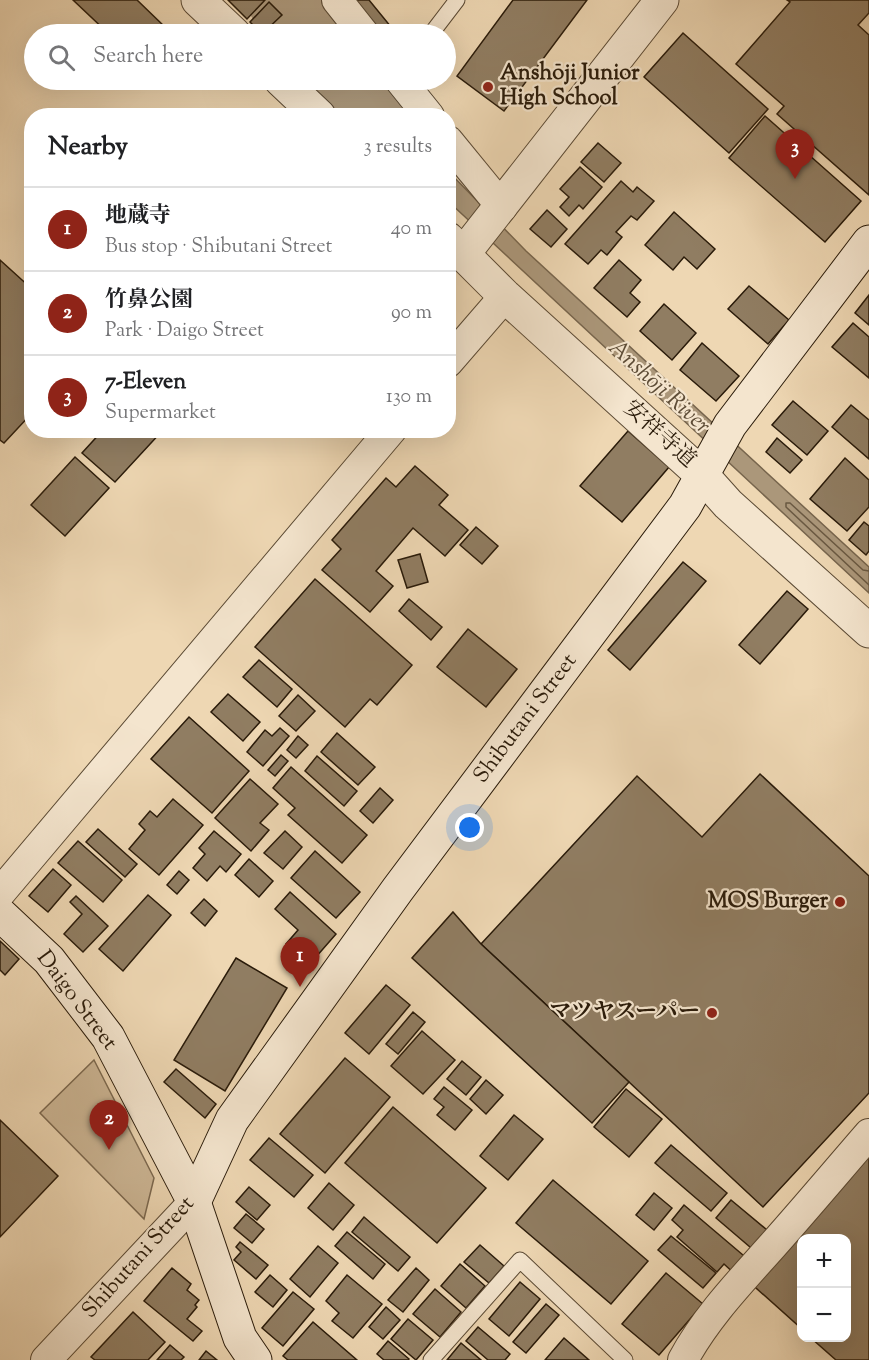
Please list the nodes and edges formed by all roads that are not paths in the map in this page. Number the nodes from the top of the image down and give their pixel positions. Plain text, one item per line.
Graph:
1 (198, 0) edge
2 (337, 0) edge
3 (458, 0) edge
4 (662, 0) edge
5 (223, 24) edge
6 (356, 24) edge
7 (439, 24) edge
8 (292, 90) edge
9 (408, 90) edge
10 (311, 108) edge
11 (423, 108) edge
12 (456, 151) edge
13 (502, 207) junction
14 (869, 242) edge
15 (456, 246) edge
16 (505, 296) junction
17 (456, 353) edge
18 (384, 438) edge
19 (706, 469) junction
20 (869, 631) edge
21 (0, 892) edge
22 (0, 914) edge
23 (869, 1134) edge
24 (194, 1202) junction
25 (46, 1360) edge
26 (255, 1360) edge
27 (431, 1360) edge
28 (625, 1360) edge
29 (683, 1360) edge

1 - 5 main road
2 - 6 street
3 - 7 lane
4 - 13 main road
8 - 10 main road
9 - 11 street
12 - 13 street
13 - 15 main road
14 - 19 main road, Shibutani Street
15 - 16 main road, 安祥寺道
16 - 17 street
16 - 19 main road, 安祥寺道
18 - 21 street
19 - 20 main road, 安祥寺道
19 - 24 main road, Shibutani Street
22 - 24 main road, Daigo Street
23 - 29 street
24 - 25 street, Shibutani Street
24 - 26 main road, Daigo Street
27 - 28 lane

